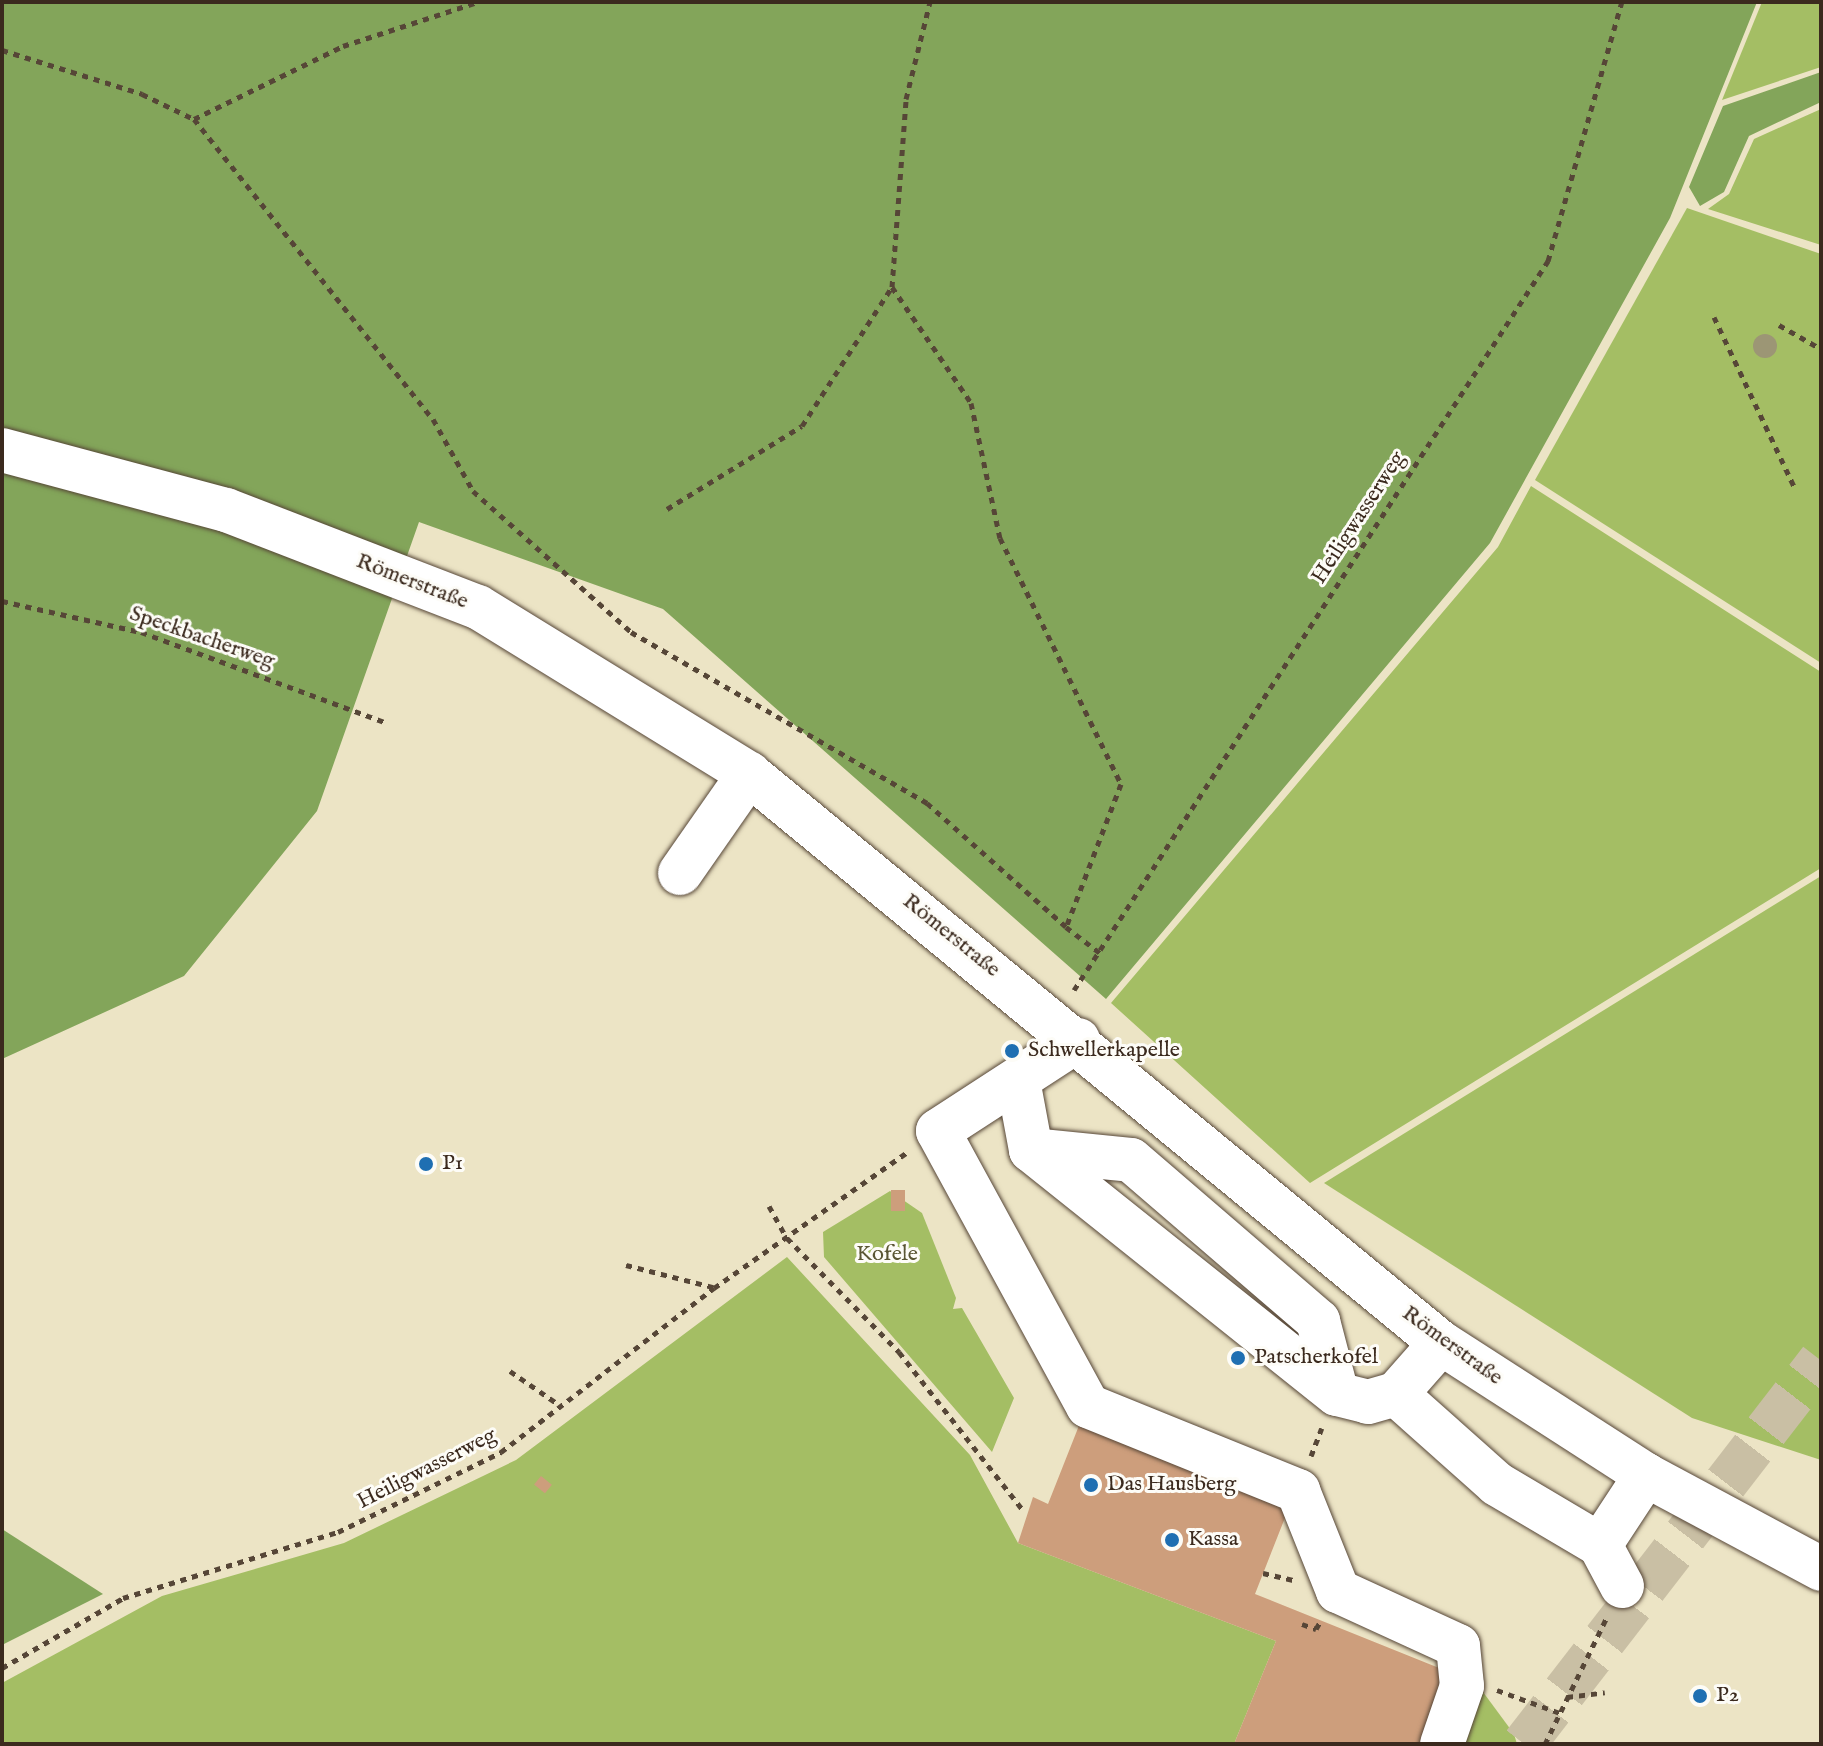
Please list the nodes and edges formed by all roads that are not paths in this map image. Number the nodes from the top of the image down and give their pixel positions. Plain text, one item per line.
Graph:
1 (2, 450) edge
2 (749, 774) junction
3 (680, 873) dead end
4 (1066, 1030) junction
5 (1018, 1080) junction
6 (1441, 1343) junction
7 (1396, 1394) junction
8 (1646, 1475) junction
9 (1600, 1545) junction
10 (1821, 1569) edge
11 (1622, 1586) road end
12 (1442, 1744) edge

1 - 2 main road, Römerstraße
2 - 3 main road
2 - 4 main road, Römerstraße
4 - 5 main road
4 - 6 main road, Römerstraße
5 - 7 main road
5 - 12 main road
6 - 7 main road
6 - 8 main road, Römerstraße
7 - 9 main road
8 - 9 main road
8 - 10 main road, Römerstraße
9 - 11 main road

